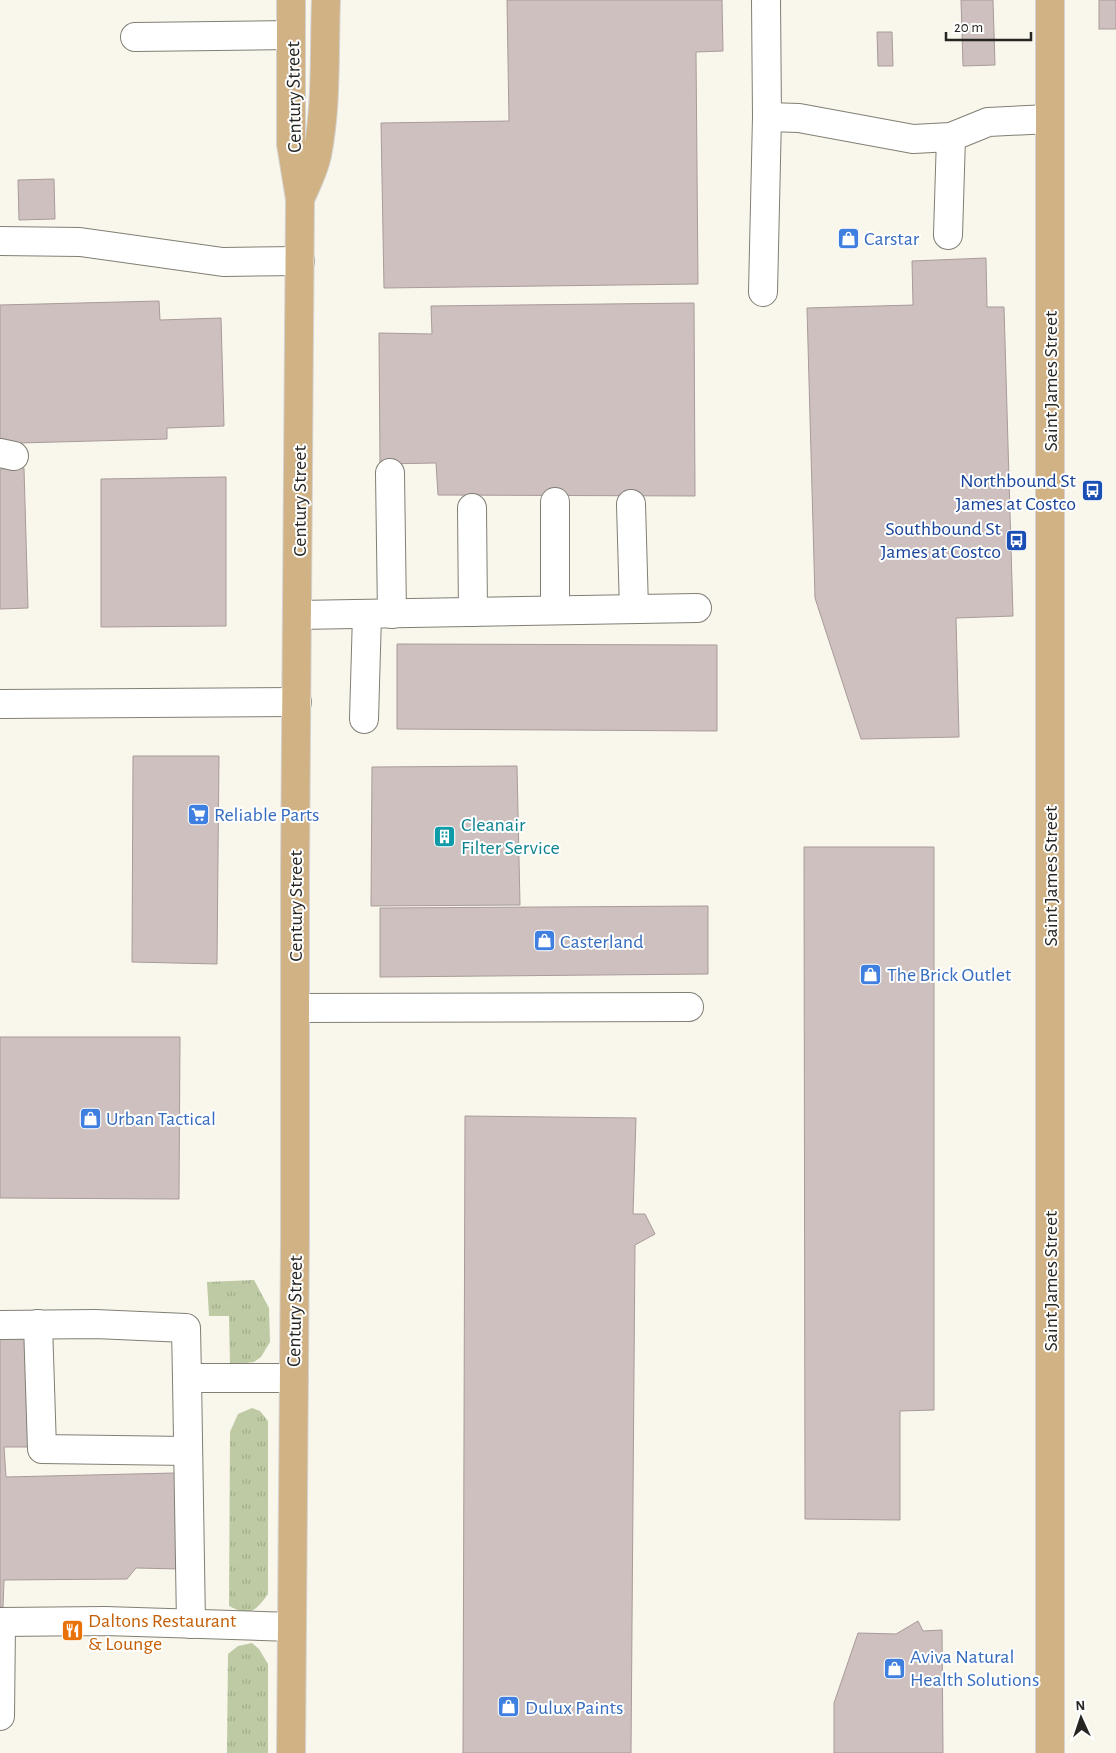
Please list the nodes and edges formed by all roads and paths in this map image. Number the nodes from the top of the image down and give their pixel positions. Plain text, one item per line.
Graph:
1 (291, 0) edge
2 (326, 0) edge
3 (766, 0) edge
4 (1050, 0) edge
5 (291, 35) junction
6 (135, 37) dead end
7 (767, 117) junction
8 (1049, 119) junction
9 (950, 137) junction
10 (300, 199) junction
11 (948, 235) dead end
12 (0, 241) edge
13 (300, 261) junction
14 (763, 292) dead end
15 (390, 473) dead end
16 (555, 502) dead end
17 (631, 504) dead end
18 (472, 508) dead end
19 (697, 608) dead end
20 (634, 609) junction
21 (555, 610) junction
22 (473, 612) junction
23 (379, 614) junction
24 (298, 616) junction
25 (297, 702) junction
26 (0, 704) edge
27 (364, 719) dead end
28 (689, 1007) dead end
29 (295, 1008) junction
30 (38, 1324) junction
31 (0, 1325) edge
32 (187, 1378) junction
33 (294, 1378) junction
34 (188, 1451) junction
35 (0, 1622) edge
36 (191, 1624) junction
37 (292, 1627) junction
38 (0, 1716) edge
39 (290, 1753) edge
40 (1050, 1753) edge

1 - 5 main road, Century Street
2 - 10 main road
3 - 7 lane
4 - 8 main road, Saint James Street
5 - 6 lane
5 - 10 main road, Century Street
7 - 9 lane
7 - 14 lane
8 - 9 lane
8 - 40 main road, Saint James Street
9 - 11 lane
10 - 13 main road, Century Street
12 - 13 lane
13 - 24 main road, Century Street
15 - 23 lane
16 - 21 lane
17 - 20 lane
18 - 22 lane
19 - 20 lane
20 - 21 lane
21 - 22 lane
22 - 23 lane
23 - 24 lane
23 - 27 lane
24 - 25 main road, Century Street
25 - 26 lane
25 - 29 main road, Century Street
28 - 29 lane
29 - 33 main road, Century Street
30 - 31 lane
30 - 32 lane
30 - 34 lane
32 - 33 lane
32 - 34 lane
33 - 37 main road, Century Street
34 - 36 lane
35 - 36 lane
35 - 38 lane
36 - 37 lane
37 - 39 main road, Century Street

